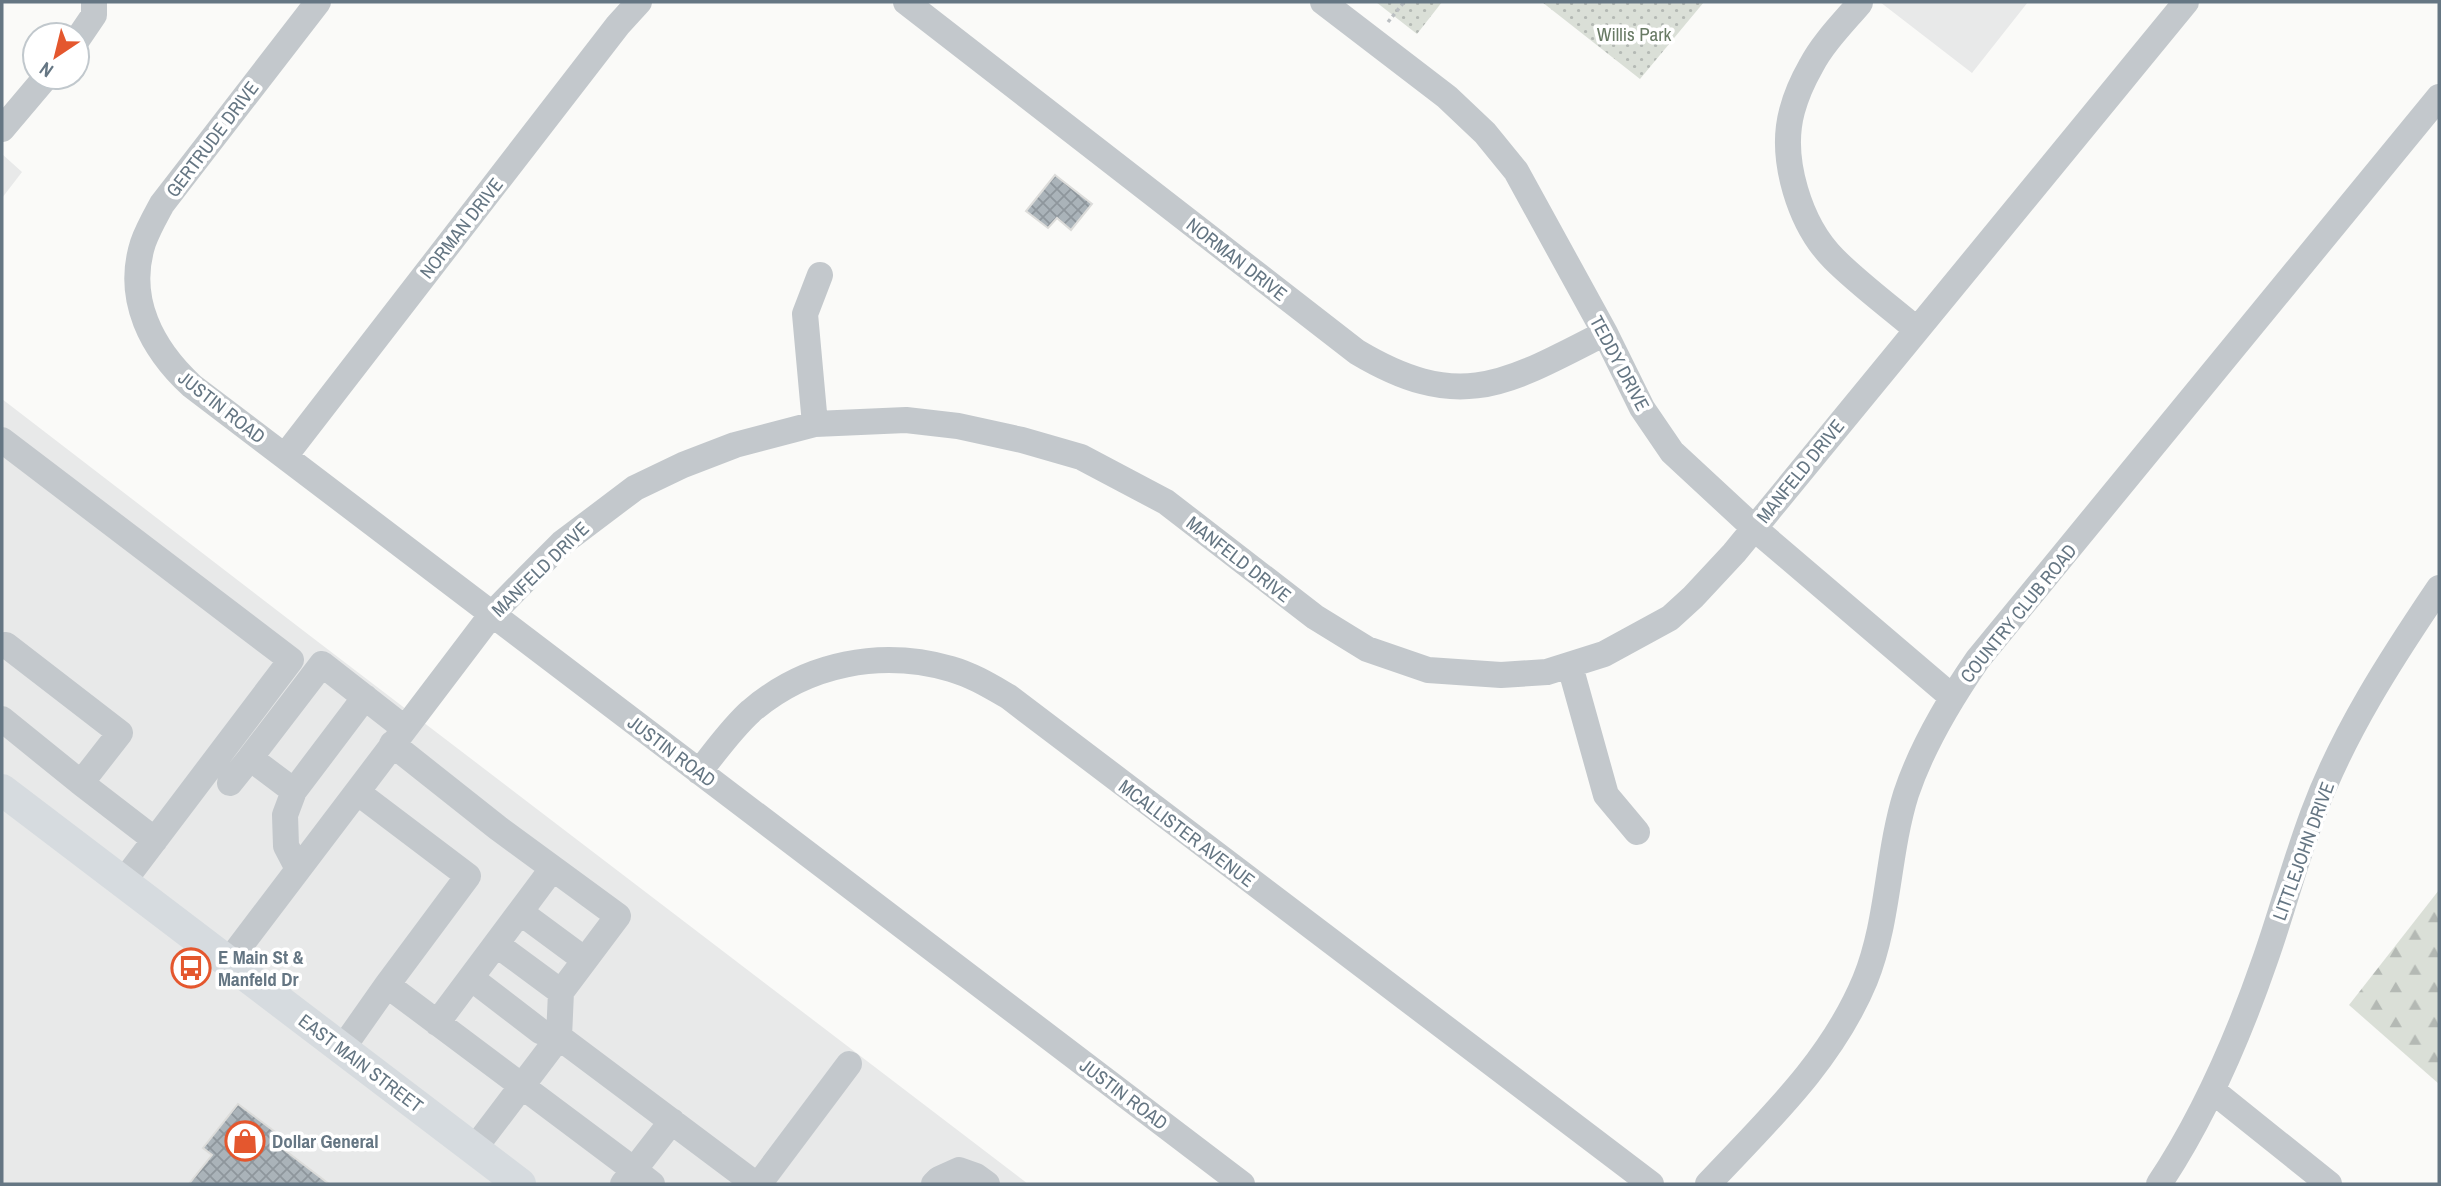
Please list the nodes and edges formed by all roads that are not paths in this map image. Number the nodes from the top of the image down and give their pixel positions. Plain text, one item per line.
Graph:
1 (94, 2) edge
2 (318, 2) edge
3 (639, 2) edge
4 (906, 2) edge
5 (1324, 2) edge
6 (2186, 2) edge
7 (1860, 3) edge
8 (91, 21) edge
9 (34, 91) edge
10 (2439, 97) edge
11 (2, 128) edge
12 (820, 275) dead end
13 (139, 291) joint
14 (1916, 329) junction
15 (1605, 334) junction
16 (815, 424) junction
17 (2, 440) edge
18 (285, 456) junction
19 (1754, 528) junction
20 (2439, 588) edge
21 (492, 614) junction
22 (3, 646) edge
23 (1570, 666) junction
24 (365, 697) junction
25 (1952, 697) junction
26 (2, 719) edge
27 (398, 736) junction
28 (250, 758) junction
29 (699, 772) junction
30 (81, 783) junction
31 (230, 783) dead end
32 (2, 790) edge
33 (294, 791) junction
34 (357, 792) junction
35 (1637, 832) dead end
36 (155, 841) junction
37 (298, 869) junction
38 (552, 869) junction
39 (123, 882) junction
40 (520, 912) junction
41 (496, 944) junction
42 (584, 960) junction
43 (228, 962) junction
44 (471, 978) junction
45 (387, 985) junction
46 (561, 992) junction
47 (437, 1023) junction
48 (559, 1037) junction
49 (342, 1049) junction
50 (849, 1064) dead end
51 (521, 1087) junction
52 (2213, 1091) junction
53 (672, 1121) junction
54 (474, 1149) junction
55 (636, 1180) edge
56 (520, 1184) edge
57 (757, 1184) edge
58 (934, 1184) edge
59 (988, 1184) edge
60 (1242, 1184) edge
61 (1651, 1184) edge
62 (1708, 1184) edge
63 (2159, 1184) edge
64 (2329, 1184) edge

1 - 8 street
2 - 13 street, GERTRUDE DRIVE
3 - 18 street, NORMAN DRIVE
4 - 15 street, NORMAN DRIVE
5 - 15 street, TEDDY DRIVE
6 - 14 street, MANFELD DRIVE
7 - 14 street
9 - 11 street
10 - 25 street, COUNTRY CLUB ROAD
12 - 16 street
13 - 18 street, JUSTIN ROAD
14 - 19 street, MANFELD DRIVE
15 - 19 street, TEDDY DRIVE
16 - 21 street, MANFELD DRIVE
16 - 23 street, MANFELD DRIVE
17 - 36 street
18 - 21 street, JUSTIN ROAD
19 - 23 street, MANFELD DRIVE
19 - 25 street, TEDDY DRIVE
20 - 52 street, LITTLEJOHN DRIVE
21 - 27 street, MANFELD DRIVE
21 - 29 street, JUSTIN ROAD
22 - 30 street
23 - 35 street
24 - 27 street
24 - 28 street
24 - 33 street
25 - 62 street, COUNTRY CLUB ROAD
26 - 30 street
27 - 34 street, MANFELD DRIVE
27 - 38 street
28 - 31 street
28 - 33 street
29 - 60 street, JUSTIN ROAD
29 - 61 street, MCALLISTER AVENUE
30 - 36 street
32 - 39 main road, EAST MAIN STREET
33 - 37 street
34 - 37 street, MANFELD DRIVE
34 - 45 street
36 - 39 street
37 - 43 street, MANFELD DRIVE
38 - 40 street
38 - 42 street
39 - 43 main road, EAST MAIN STREET
40 - 41 street
40 - 42 street
41 - 44 street
41 - 46 street
42 - 46 street
43 - 49 main road, EAST MAIN STREET
44 - 47 street
44 - 48 street
45 - 47 street
45 - 49 street
46 - 48 street
47 - 51 street
48 - 51 street
48 - 53 street
49 - 54 main road, EAST MAIN STREET
50 - 57 street
51 - 54 street
51 - 55 street
52 - 63 street, LITTLEJOHN DRIVE
52 - 64 street
53 - 55 street
53 - 57 street
54 - 56 main road, EAST MAIN STREET
58 - 59 street

